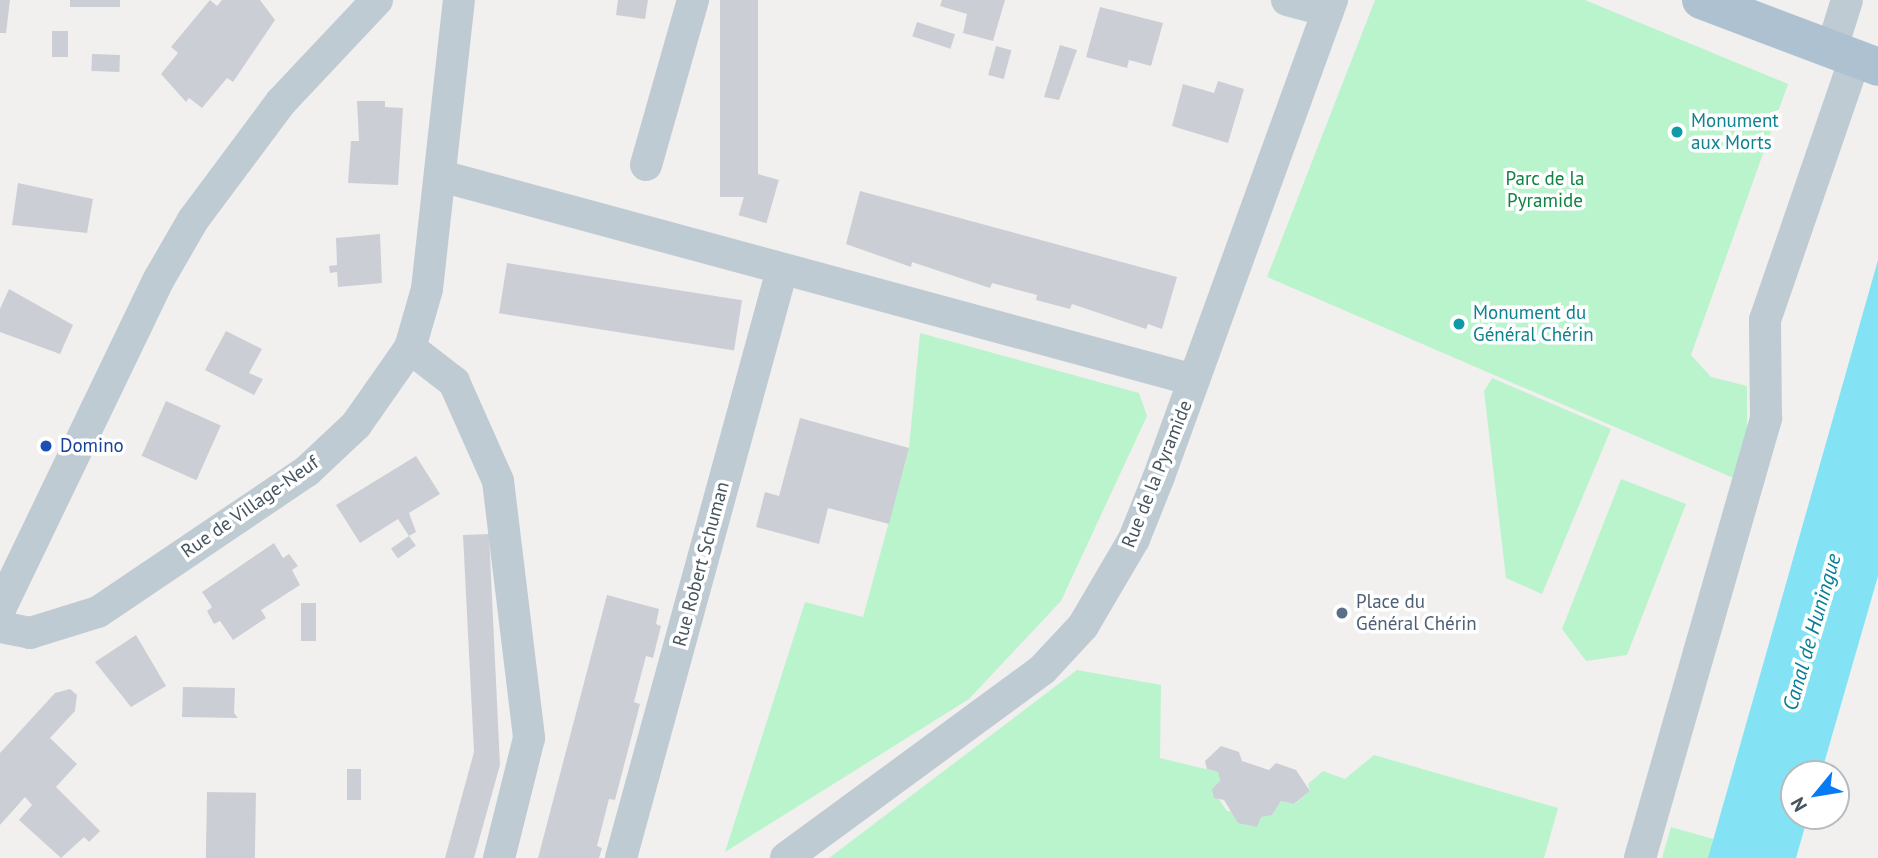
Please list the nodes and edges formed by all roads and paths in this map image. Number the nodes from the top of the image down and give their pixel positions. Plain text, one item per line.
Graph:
1 (376, 0) edge
2 (459, 0) edge
3 (693, 0) edge
4 (1287, 0) edge
5 (1702, 0) edge
6 (1847, 0) edge
7 (1330, 5) edge
8 (1855, 59) edge
9 (646, 165) dead end
10 (441, 176) junction
11 (782, 270) junction
12 (410, 348) junction
13 (1194, 380) junction
14 (9, 565) edge
15 (0, 609) edge
16 (0, 627) edge
17 (499, 858) edge
18 (621, 858) edge
19 (786, 858) edge
20 (1640, 858) edge

1 - 14 street
2 - 10 street, Rue de Village-Neuf
3 - 9 street
4 - 7 street
5 - 8 main road
6 - 8 street
7 - 13 street, Rue de la Pyramide
8 - 20 street
10 - 11 street
10 - 12 street, Rue de Village-Neuf
11 - 13 street
11 - 18 street, Rue Robert Schuman
12 - 16 street, Rue de Village-Neuf
12 - 17 street
13 - 19 street, Rue de la Pyramide
14 - 15 street

